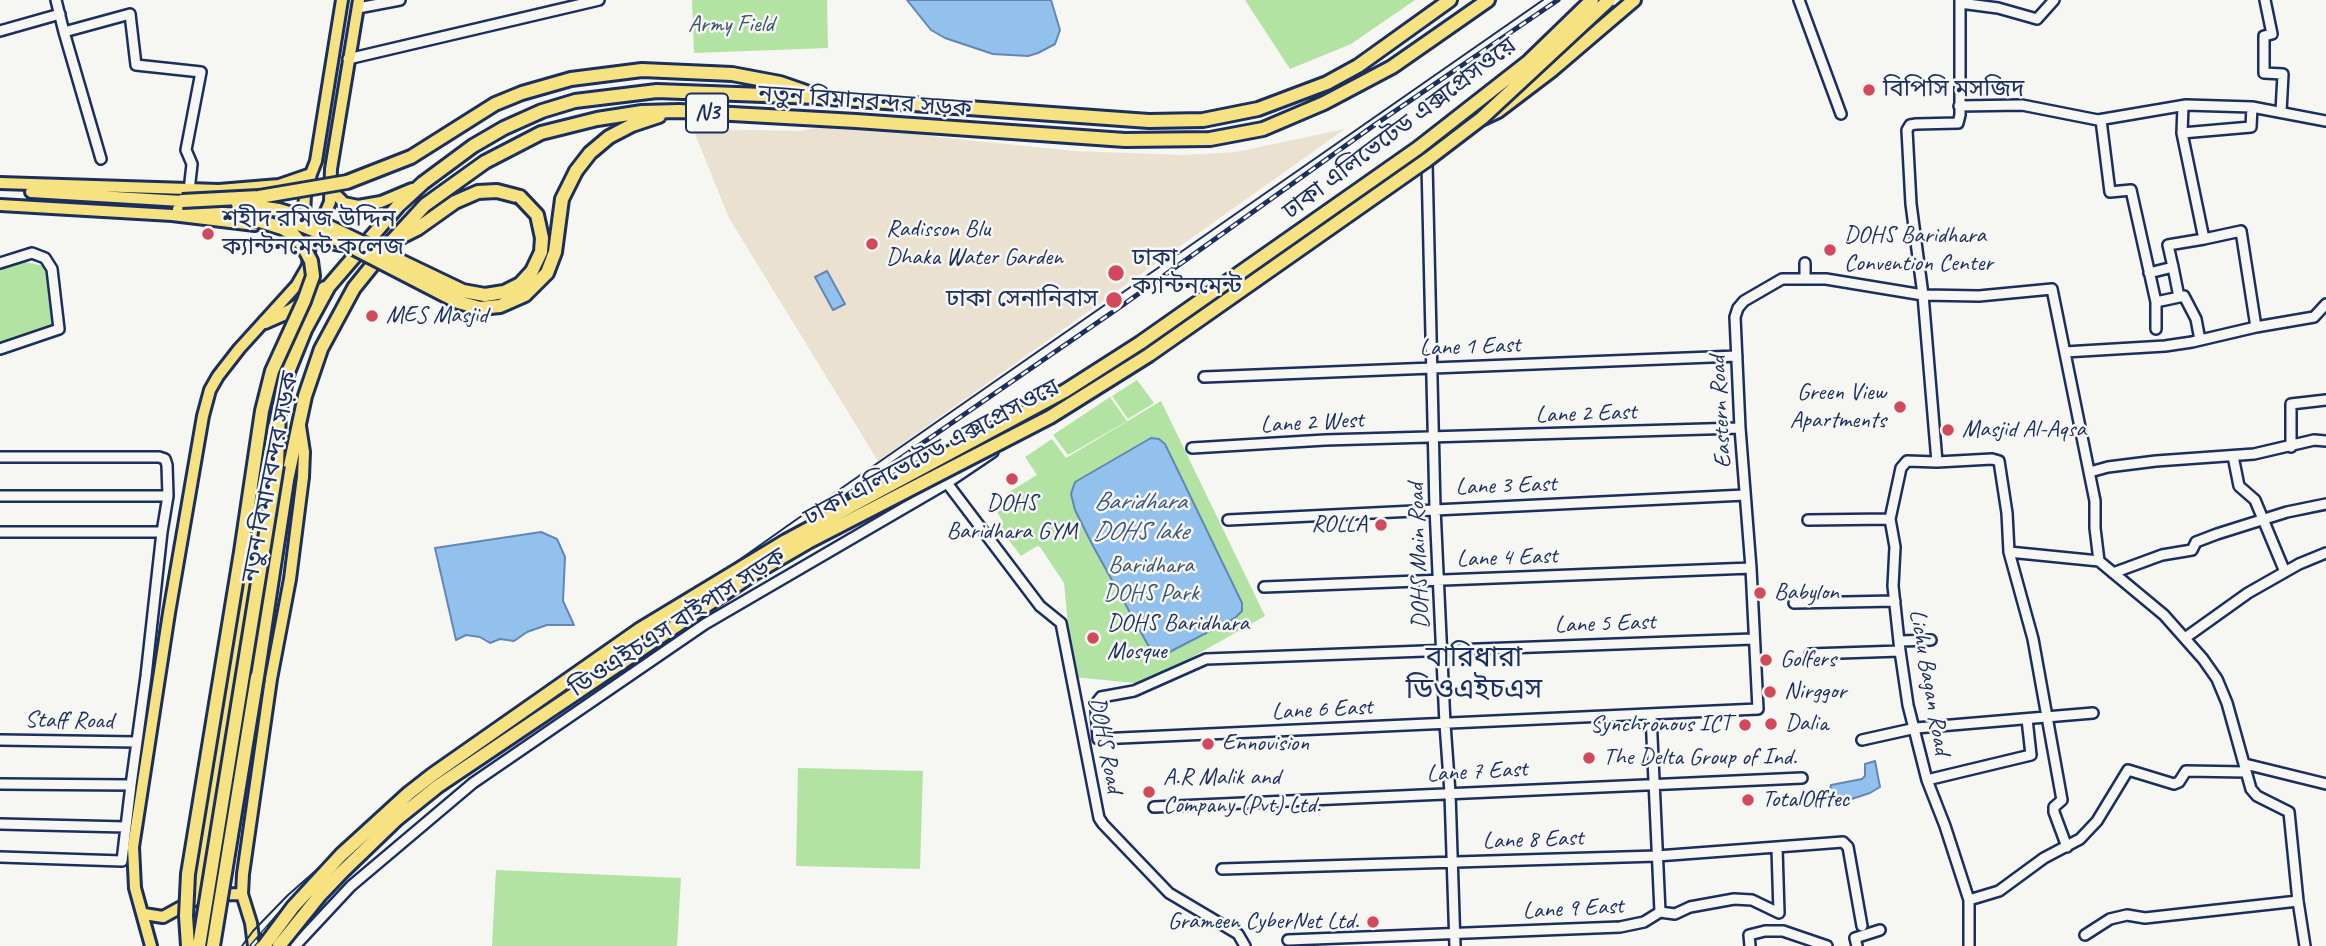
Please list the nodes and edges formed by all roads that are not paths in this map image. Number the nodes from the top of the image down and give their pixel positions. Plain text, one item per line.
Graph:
1 (56, 0) edge
2 (342, 0) edge
3 (400, 0) edge
4 (599, 0) edge
5 (1450, 0) edge
6 (1488, 0) edge
7 (1592, 0) edge
8 (1609, 0) edge
9 (1632, 0) edge
10 (1799, 0) edge
11 (2054, 0) edge
12 (2265, 0) edge
13 (1960, 2) edge
14 (358, 4) edge
15 (60, 14) junction
16 (0, 32) edge
17 (64, 32) junction
18 (348, 59) junction
19 (816, 97) junction
20 (1959, 106) junction
21 (2183, 106) junction
22 (2252, 107) junction
23 (982, 110) junction
24 (679, 111) junction
25 (2281, 112) junction
26 (1841, 114) dead end
27 (1482, 118) junction
28 (2101, 120) junction
29 (2326, 121) edge
30 (979, 131) junction
31 (2182, 133) junction
32 (101, 159) dead end
33 (1427, 163) junction
34 (311, 174) junction
35 (0, 183) edge
36 (423, 183) junction
37 (330, 189) junction
38 (0, 190) edge
39 (185, 196) junction
40 (0, 203) edge
41 (237, 214) junction
42 (2204, 239) junction
43 (310, 240) junction
44 (391, 242) junction
45 (360, 248) junction
46 (0, 263) edge
47 (1805, 263) dead end
48 (2173, 267) junction
49 (2149, 273) junction
50 (1805, 278) junction
51 (329, 286) junction
52 (1923, 295) junction
53 (2179, 297) junction
54 (2156, 302) junction
55 (2326, 304) edge
56 (265, 322) junction
57 (2256, 327) junction
58 (2156, 329) dead end
59 (2200, 340) junction
60 (0, 348) edge
61 (2065, 352) junction
62 (1737, 356) junction
63 (1430, 368) junction
64 (1204, 377) dead end
65 (2326, 400) edge
66 (279, 412) junction
67 (299, 419) junction
68 (1740, 429) junction
69 (1434, 438) junction
70 (2326, 441) edge
71 (2291, 447) junction
72 (1192, 448) dead end
73 (2233, 456) junction
74 (0, 457) edge
75 (1937, 462) junction
76 (2090, 472) junction
77 (947, 483) junction
78 (1745, 495) junction
79 (0, 496) edge
80 (168, 496) junction
81 (2326, 504) edge
82 (1435, 508) junction
83 (1890, 519) junction
84 (2261, 519) junction
85 (1228, 520) dead end
86 (1808, 520) dead end
87 (0, 532) edge
88 (162, 532) junction
89 (2009, 552) junction
90 (2326, 553) edge
91 (2099, 561) junction
92 (1751, 568) junction
93 (2285, 572) junction
94 (2113, 573) junction
95 (1438, 580) junction
96 (1264, 587) dead end
97 (1895, 601) junction
98 (1794, 603) dead end
99 (2185, 638) junction
100 (1754, 639) junction
101 (1931, 639) dead end
102 (1900, 646) junction
103 (1442, 649) junction
104 (1810, 654) dead end
105 (1758, 709) joint
106 (2093, 713) dead end
107 (1651, 715) junction
108 (2046, 717) junction
109 (2027, 719) junction
110 (1445, 724) junction
111 (1916, 728) junction
112 (1098, 739) joint
113 (0, 740) edge
114 (1862, 740) dead end
115 (137, 742) junction
116 (2246, 768) junction
117 (1802, 778) dead end
118 (1927, 780) junction
119 (0, 784) edge
120 (1654, 784) junction
121 (2326, 784) edge
122 (66, 785) junction
123 (1450, 793) junction
124 (1154, 807) dead end
125 (211, 809) junction
126 (252, 811) junction
127 (0, 824) edge
128 (101, 826) junction
129 (207, 841) junction
130 (246, 846) junction
131 (2067, 847) junction
132 (1777, 848) junction
133 (1657, 856) junction
134 (0, 858) edge
135 (1452, 862) junction
136 (1222, 869) dead end
137 (227, 893) junction
138 (242, 894) junction
139 (198, 896) junction
140 (1969, 900) junction
141 (2298, 901) junction
142 (1660, 912) junction
143 (144, 914) junction
144 (1862, 926) dead end
145 (1880, 930) dead end
146 (1454, 933) junction
147 (2085, 935) dead end
148 (1288, 940) dead end
149 (152, 944) edge
150 (1853, 945) edge
151 (188, 946) edge
152 (199, 946) edge
153 (213, 946) edge
154 (254, 946) edge
155 (264, 946) edge
156 (279, 946) edge
157 (295, 946) edge
158 (1245, 946) edge
159 (1455, 946) edge
160 (1750, 946) edge
161 (1827, 946) edge
162 (1969, 946) edge
163 (2305, 946) edge

1 - 15 street
2 - 34 main road
3 - 14 street
4 - 18 street
5 - 23 highway, নতুন বিমানবন্দর সড়ক / N3
6 - 30 highway, নতুন বিমানবন্দর সড়ক / N3
7 - 155 highway, ঢাকা এলিভেটেড এক্সপ্রেসওয়ে, bridge
8 - 27 highway, ঢাকা এলিভেটেড এক্সপ্রেসওয়ে, bridge
9 - 27 highway
9 - 33 street, ডিওএইচএস বাইপাস সড়ক
10 - 26 street
11 - 13 street
12 - 25 street
13 - 20 street
14 - 18 main road
15 - 16 street
15 - 17 street
17 - 32 street
17 - 39 street
18 - 37 main road
19 - 23 highway, নতুন বিমানবন্দর সড়ক / N3
19 - 36 highway, নতুন বিমানবন্দর সড়ক / N3
19 - 39 highway, bridge
20 - 28 street
20 - 52 street
21 - 22 street
21 - 28 street
21 - 31 street
22 - 25 street
22 - 31 street
23 - 30 highway
24 - 30 highway, নতুন বিমানবন্দর সড়ক / N3
24 - 41 highway, bridge
24 - 44 highway, নতুন বিমানবন্দর সড়ক / N3
25 - 29 street
27 - 156 highway, ঢাকা এলিভেটেড এক্সপ্রেসওয়ে, bridge
28 - 49 street
31 - 42 street
33 - 63 street, DOHS Main Road
33 - 77 street, ডিওএইচএস বাইপাস সড়ক
34 - 39 main road
34 - 43 main road
35 - 39 main road
36 - 37 main road
36 - 45 highway, নতুন বিমানবন্দর সড়ক / N3
37 - 43 main road
38 - 39 main road
39 - 44 highway, bridge
40 - 41 main road
40 - 43 main road
41 - 151 highway, bridge
42 - 48 street
42 - 57 street
43 - 45 main road
43 - 56 main road
44 - 67 highway, নতুন বিমানবন্দর সড়ক / N3
45 - 51 highway, নতুন বিমানবন্দর সড়ক / N3
46 - 60 street
47 - 50 street
48 - 49 street
48 - 53 street
49 - 54 street
50 - 52 street, Eastern Road
50 - 62 street, Eastern Road
51 - 56 highway
51 - 66 highway, নতুন বিমানবন্দর সড়ক / N3
52 - 61 street, Eastern Road
52 - 75 street
53 - 54 street
53 - 59 street
54 - 58 street
55 - 57 street
56 - 143 main road
57 - 59 street
59 - 61 street
61 - 76 street
62 - 63 street, Lane 1 East
62 - 68 street, Eastern Road
63 - 64 street, Lane 1 East
63 - 69 street, DOHS Main Road
65 - 71 street
66 - 125 main road
66 - 152 highway, নতুন বিমানবন্দর সড়ক / N3, bridge
67 - 126 main road
67 - 153 highway, নতুন বিমানবন্দর সড়ক / N3, bridge
68 - 69 street, Lane 2 East
68 - 78 street, Eastern Road
69 - 72 street, Lane 2 West
69 - 82 street, DOHS Main Road
70 - 71 street
71 - 73 street
73 - 76 street
73 - 84 street
74 - 80 street
75 - 83 street, Lichu Bagan Road
75 - 89 street
76 - 91 street
77 - 157 street, ডিওএইচএস বাইপাস সড়ক
77 - 158 street, DOHS Road
78 - 82 street, Lane 3 East
78 - 92 street, Eastern Road
79 - 80 street
80 - 88 street
81 - 84 street
82 - 85 street, Lane 3 East
82 - 95 street, DOHS Main Road
83 - 86 street
83 - 97 street, Lichu Bagan Road
84 - 93 street
84 - 94 street
87 - 88 street
88 - 115 street
89 - 91 street
89 - 108 street
90 - 93 street
91 - 94 street
92 - 95 street, Lane 4 East
92 - 100 street, Eastern Road
93 - 99 street
94 - 99 street
95 - 96 street, Lane 4 East
95 - 103 street, DOHS Main Road
97 - 98 street
97 - 102 street, Lichu Bagan Road
99 - 116 street
100 - 103 street, Lane 5 East
100 - 105 street, Eastern Road
101 - 102 street
102 - 104 street
102 - 111 street, Lichu Bagan Road
103 - 110 street, DOHS Main Road
103 - 112 street, Lane 5 East
105 - 107 street, Lane 6 East
106 - 108 street
107 - 110 street, Lane 6 East
107 - 120 street, Lane 9 East
108 - 109 street
108 - 131 street
109 - 111 street
109 - 118 street
110 - 112 street, Lane 6 East
110 - 123 street, DOHS Main Road
111 - 114 street
111 - 118 street, Lichu Bagan Road
113 - 115 street, Staff Road
115 - 122 street
116 - 121 street
116 - 131 street
116 - 141 street
117 - 120 street, Lane 7 East
118 - 140 street, Lichu Bagan Road
119 - 122 street
120 - 123 street, Lane 7 East
120 - 133 street, Lane 9 East
122 - 128 street
123 - 124 street, Lane 7 East
123 - 135 street, DOHS Main Road
125 - 126 main road
125 - 129 main road
126 - 130 main road
127 - 128 street
128 - 134 street
129 - 130 main road
129 - 139 main road
130 - 138 main road
131 - 140 street
132 - 133 street, Lane 8 East
132 - 142 street
132 - 144 street, Lane 8 East
133 - 135 street, Lane 8 East
133 - 142 street, Lane 9 East
135 - 136 street, Lane 8 East
135 - 146 street, DOHS Main Road
137 - 138 main road
137 - 139 main road
137 - 153 main road
138 - 154 main road
139 - 143 main road
140 - 162 street, Lichu Bagan Road
141 - 147 street
141 - 163 street
142 - 146 street, Lane 9 East
143 - 149 main road
145 - 150 street
146 - 148 street, Lane 9 East
146 - 159 street, DOHS Main Road
160 - 161 street

